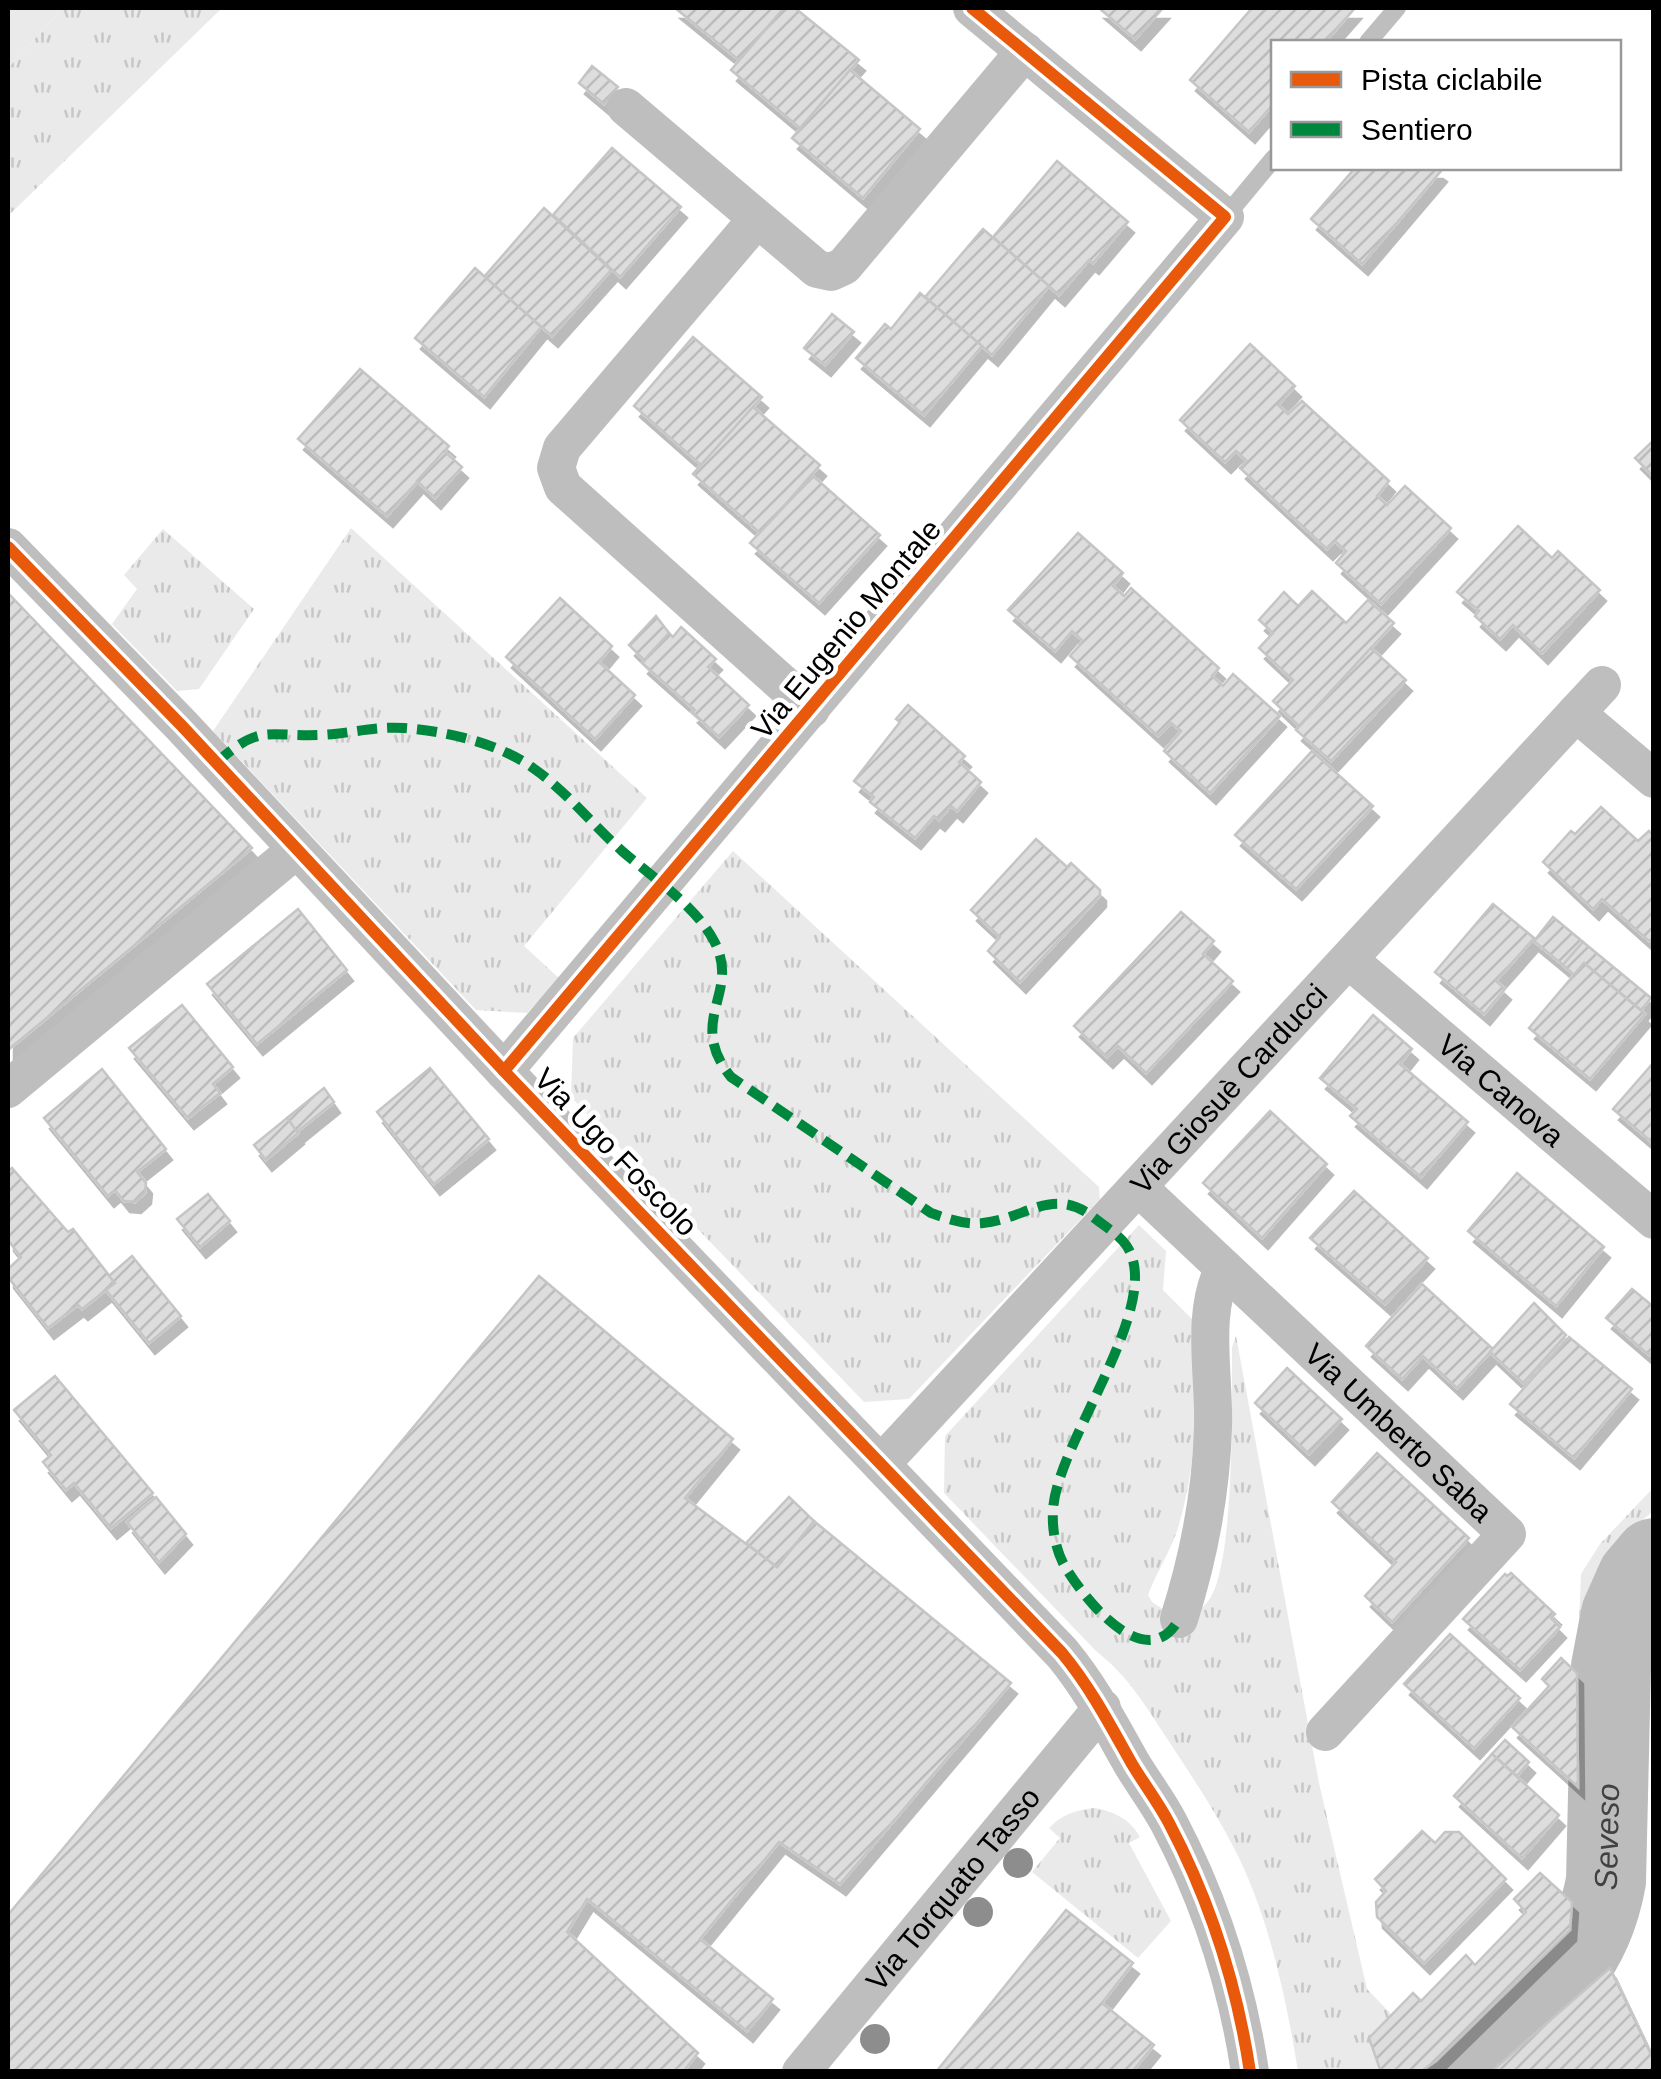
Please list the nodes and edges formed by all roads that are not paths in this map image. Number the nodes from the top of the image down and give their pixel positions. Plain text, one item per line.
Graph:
1 (972, 8) edge
2 (1397, 8) edge
3 (1370, 40) edge
4 (1024, 51) junction
5 (626, 107) dead end
6 (1271, 162) edge
7 (1225, 218) junction
8 (758, 219) junction
9 (8, 547) edge
10 (1602, 685) dead end
11 (811, 709) junction
12 (1576, 713) junction
13 (1654, 780) edge
14 (296, 850) junction
15 (1349, 960) junction
16 (504, 1071) junction
17 (8, 1089) edge
18 (1138, 1186) junction
19 (1654, 1220) edge
20 (1224, 1268) junction
21 (882, 1463) junction
22 (1179, 1618) dead end
23 (1102, 1708) junction
24 (1324, 1732) dead end
25 (801, 2072) edge
26 (1250, 2072) edge

1 - 4 street
2 - 3 lane
4 - 7 street
4 - 8 street
5 - 8 street
6 - 7 lane
7 - 11 street, Via Eugenio Montale
8 - 11 street
9 - 14 street, Via Ugo Foscolo
10 - 12 street, Via Giosuè Carducci
11 - 16 street, Via Eugenio Montale
12 - 13 street
12 - 15 street, Via Giosuè Carducci
14 - 16 street, Via Ugo Foscolo
14 - 17 street
15 - 18 street, Via Giosuè Carducci
15 - 19 street, Via Canova
16 - 21 street, Via Ugo Foscolo
18 - 20 street, Via Umberto Saba
18 - 21 street, Via Giosuè Carducci
20 - 22 street
20 - 24 street, Via Umberto Saba
21 - 23 street, Via Ugo Foscolo
23 - 25 street, Via Torquato Tasso
23 - 26 street, Via Ugo Foscolo

